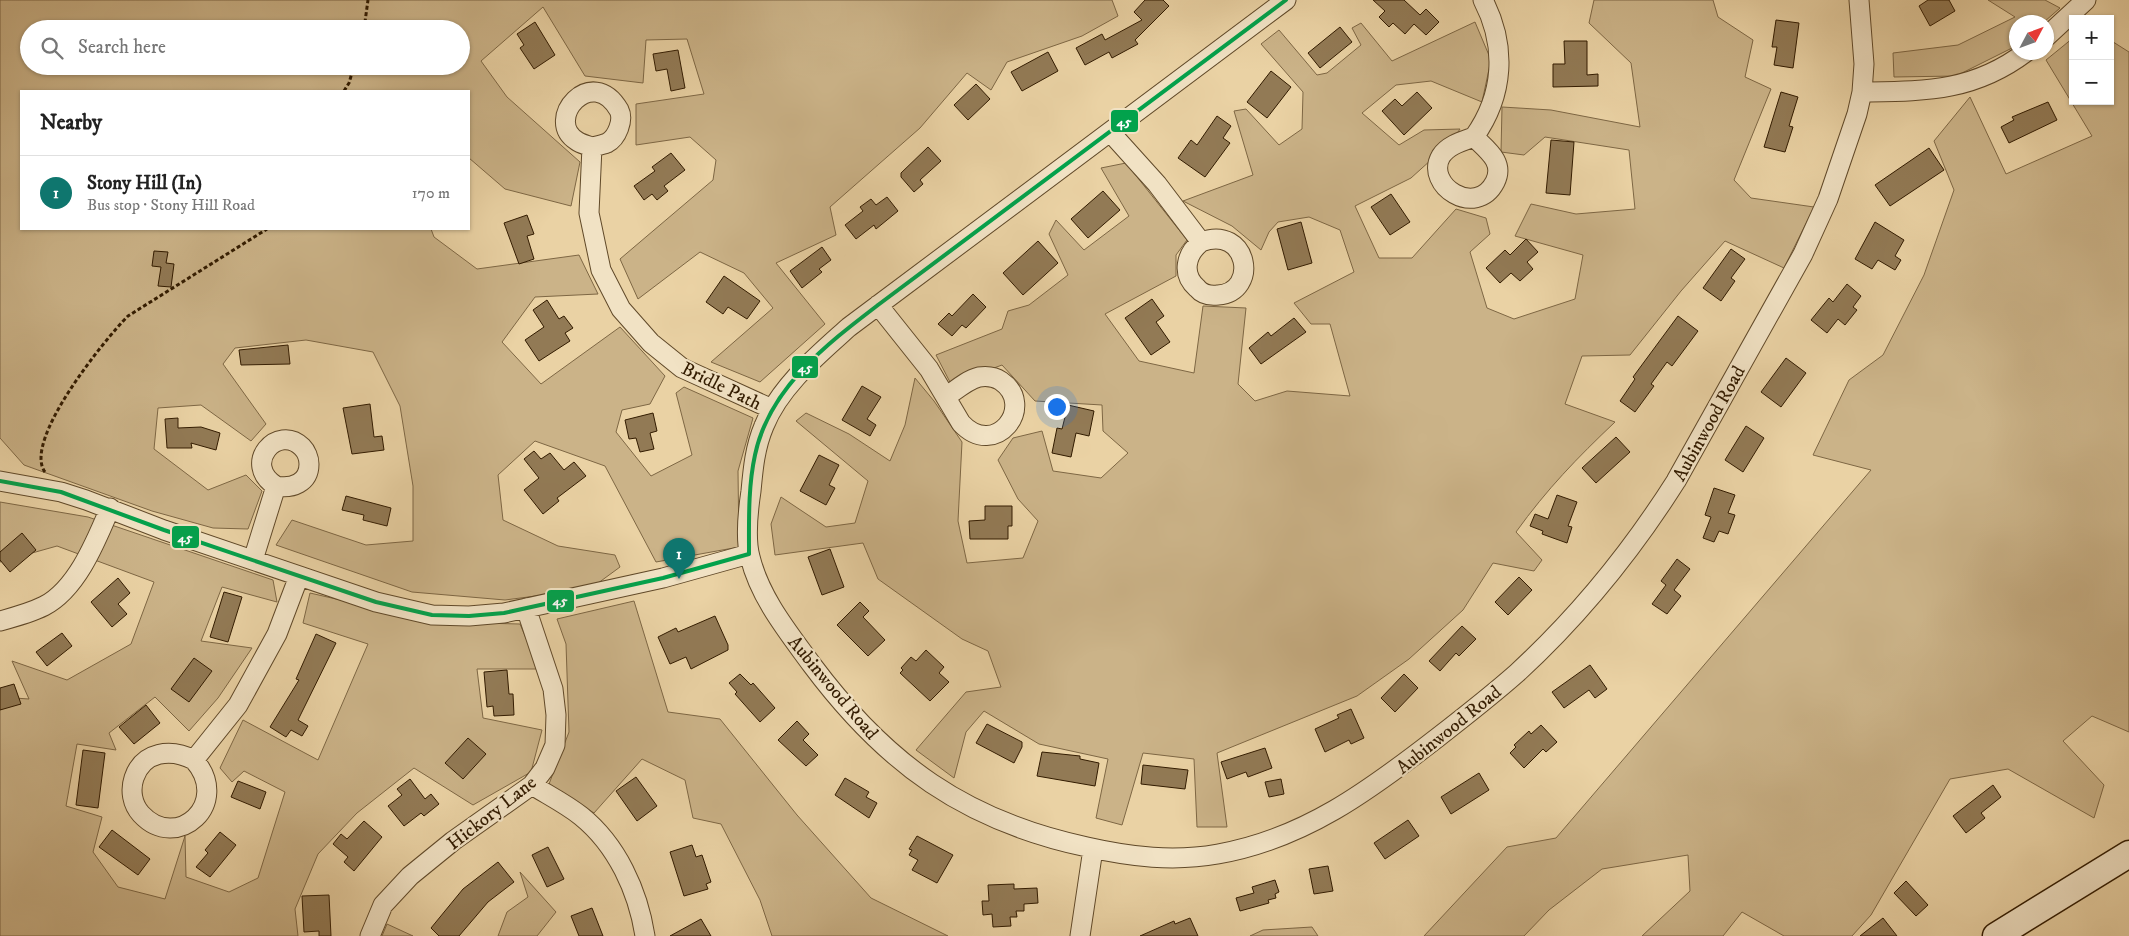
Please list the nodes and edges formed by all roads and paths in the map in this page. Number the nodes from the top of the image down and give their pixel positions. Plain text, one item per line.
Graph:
1 (368, 0) edge
2 (1286, 0) edge
3 (1483, 0) edge
4 (1859, 0) edge
5 (2086, 0) edge
6 (365, 20) edge
7 (2054, 29) edge
8 (2014, 60) edge
9 (351, 75) edge
10 (345, 90) edge
11 (1862, 92) junction
12 (1111, 133) junction
13 (1474, 137) dead end
14 (592, 147) dead end
15 (265, 230) edge
16 (1200, 242) dead end
17 (878, 305) junction
18 (946, 397) dead end
19 (772, 409) junction
20 (0, 482) edge
21 (276, 486) dead end
22 (61, 492) junction
23 (110, 508) junction
24 (749, 554) junction
25 (253, 560) junction
26 (299, 576) junction
27 (526, 608) junction
28 (0, 621) edge
29 (194, 760) junction
30 (532, 785) junction
31 (1093, 849) junction
32 (2129, 854) edge
33 (370, 936) edge
34 (645, 936) edge
35 (1080, 936) edge
36 (1996, 936) edge

1 - 6 path
2 - 12 street, Aubinwood Road
3 - 13 street
4 - 11 street, Aubinwood Road
5 - 7 street
8 - 11 street
9 - 10 path
11 - 31 street, Aubinwood Road
12 - 16 street
12 - 17 street, Aubinwood Road
14 - 19 street, Bridle Path
15 - 22 path
17 - 18 street
17 - 19 street, Aubinwood Road
19 - 24 street, Aubinwood Road
20 - 22 street
21 - 25 street
22 - 23 street
23 - 25 street
23 - 28 street
24 - 27 street
24 - 31 street, Aubinwood Road
25 - 26 street
26 - 27 street
26 - 29 street
27 - 30 street, Hickory Lane
29 - 29 street
30 - 33 street, Hickory Lane
30 - 34 street
31 - 35 street
32 - 36 main road

